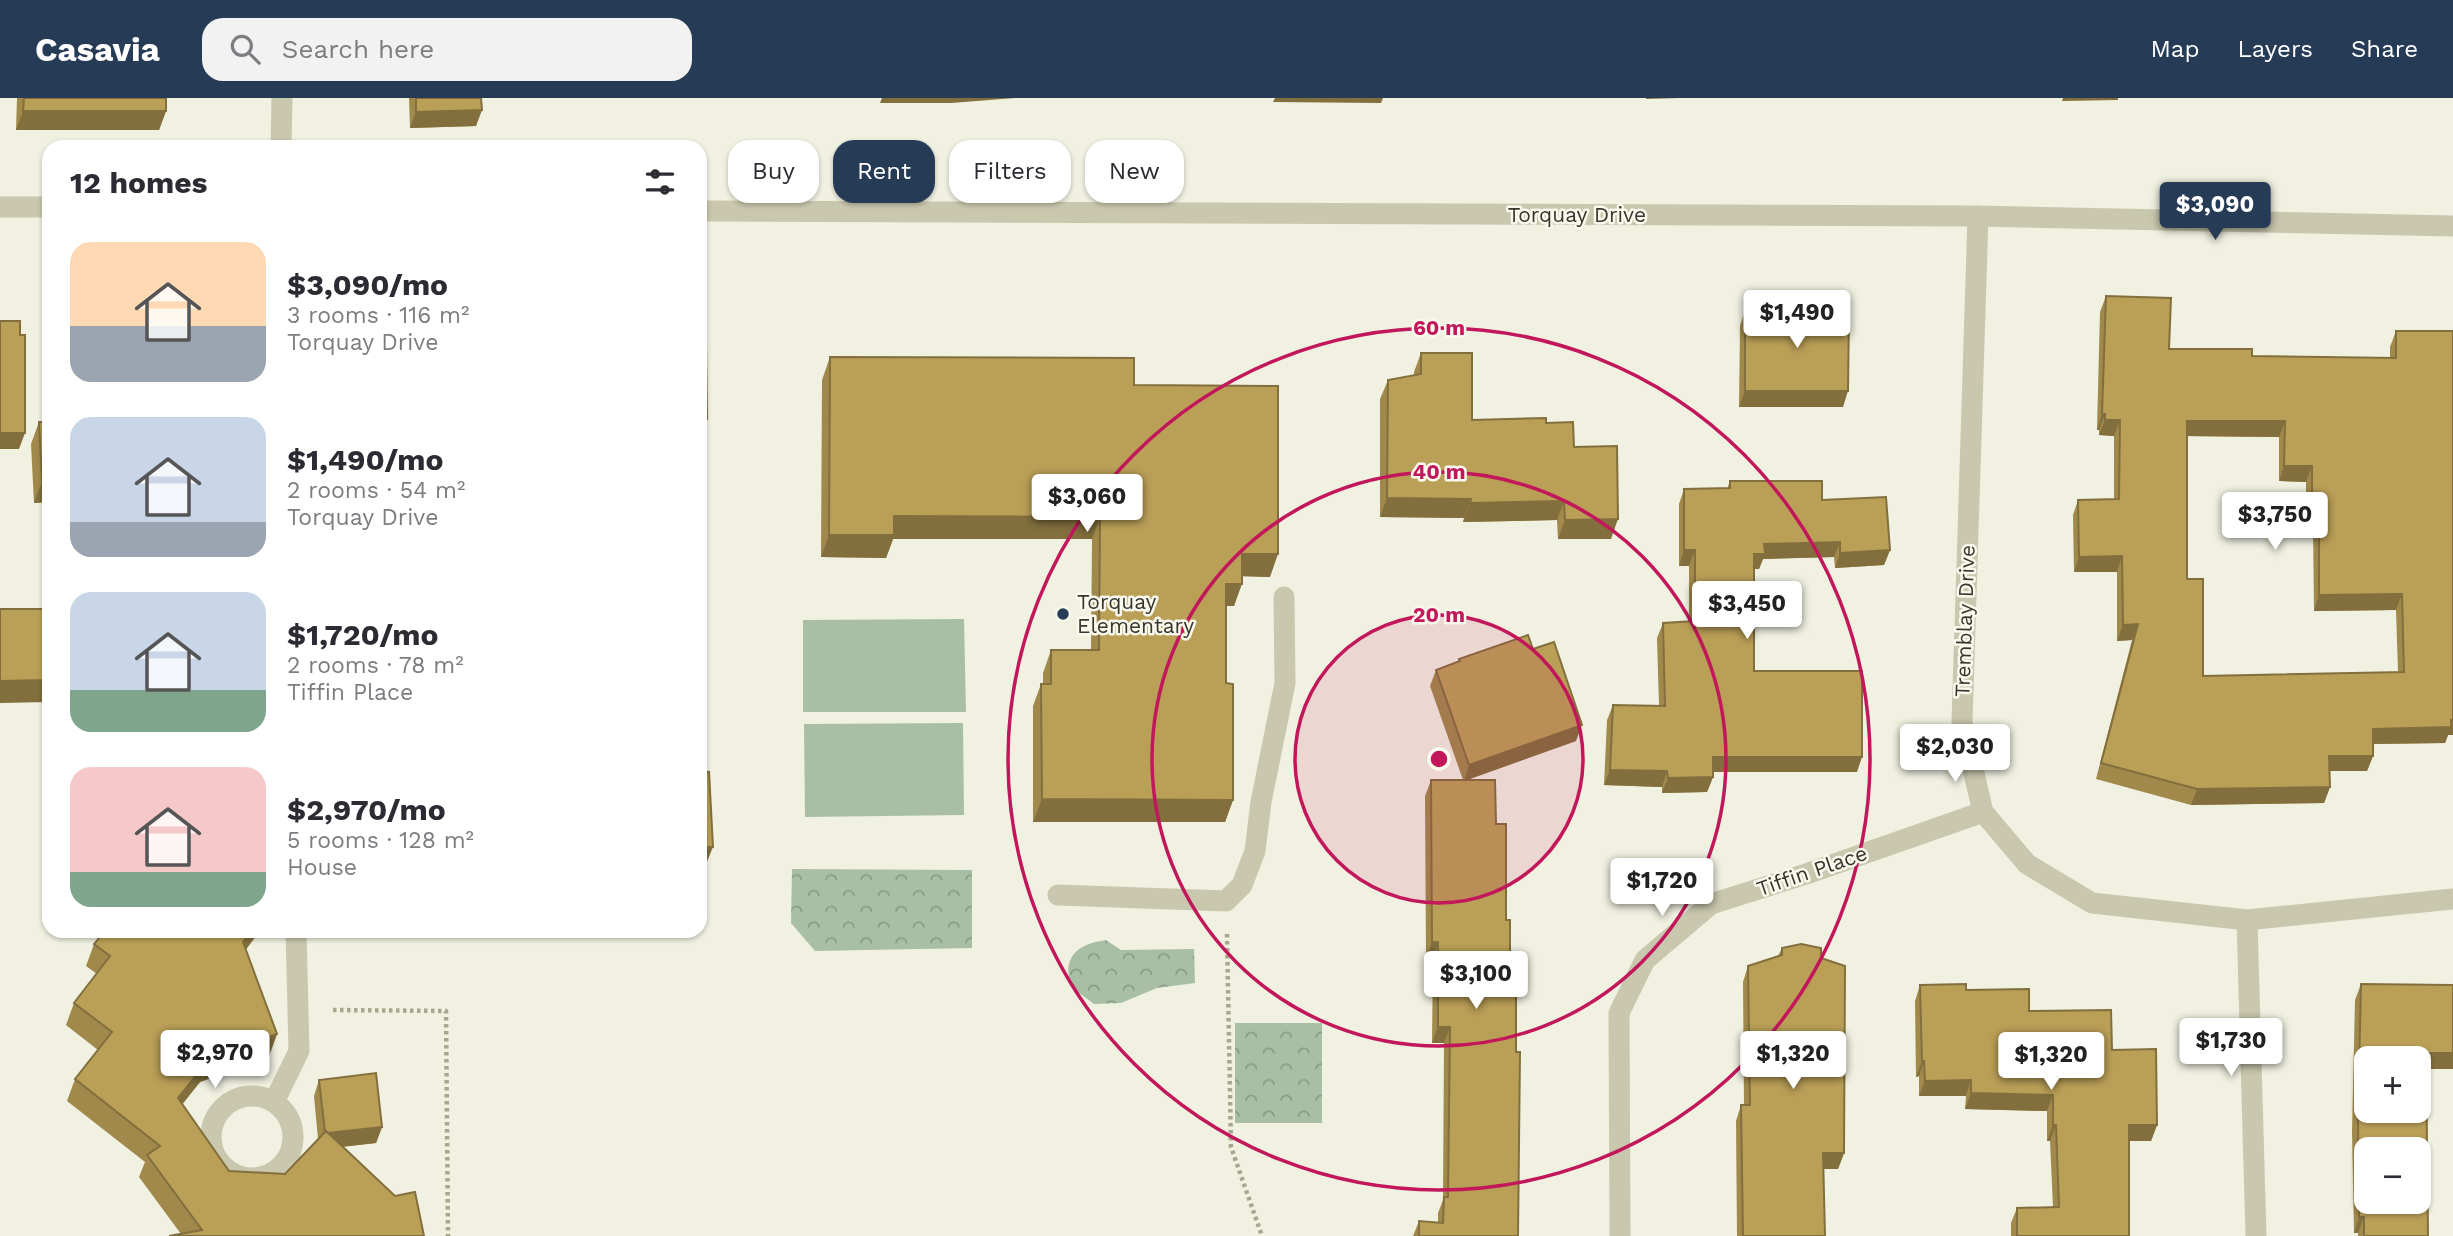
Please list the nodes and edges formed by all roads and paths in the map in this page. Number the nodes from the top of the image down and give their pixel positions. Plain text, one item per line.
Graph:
1 (282, 98) edge
2 (281, 140) edge
3 (0, 207) edge
4 (42, 207) edge
5 (707, 211) edge
6 (1978, 216) junction
7 (2453, 226) edge
8 (1284, 597) dead end
9 (1983, 812) junction
10 (1058, 895) dead end
11 (2453, 899) edge
12 (1226, 901) junction
13 (2247, 920) junction
14 (296, 938) edge
15 (298, 1010) junction
16 (274, 1102) dead end
17 (447, 1236) edge
18 (1262, 1236) edge
19 (1620, 1236) edge
20 (2256, 1236) edge

1 - 2 street
3 - 4 street
5 - 6 street, Torquay Drive
6 - 7 street, Torquay Drive
6 - 9 street, Tremblay Drive
8 - 12 street
9 - 13 street, Tremblay Drive
9 - 19 street, Tiffin Place
10 - 12 street
11 - 13 street, Tremblay Drive
12 - 18 path
13 - 20 street
14 - 15 street
15 - 16 street
15 - 17 path

